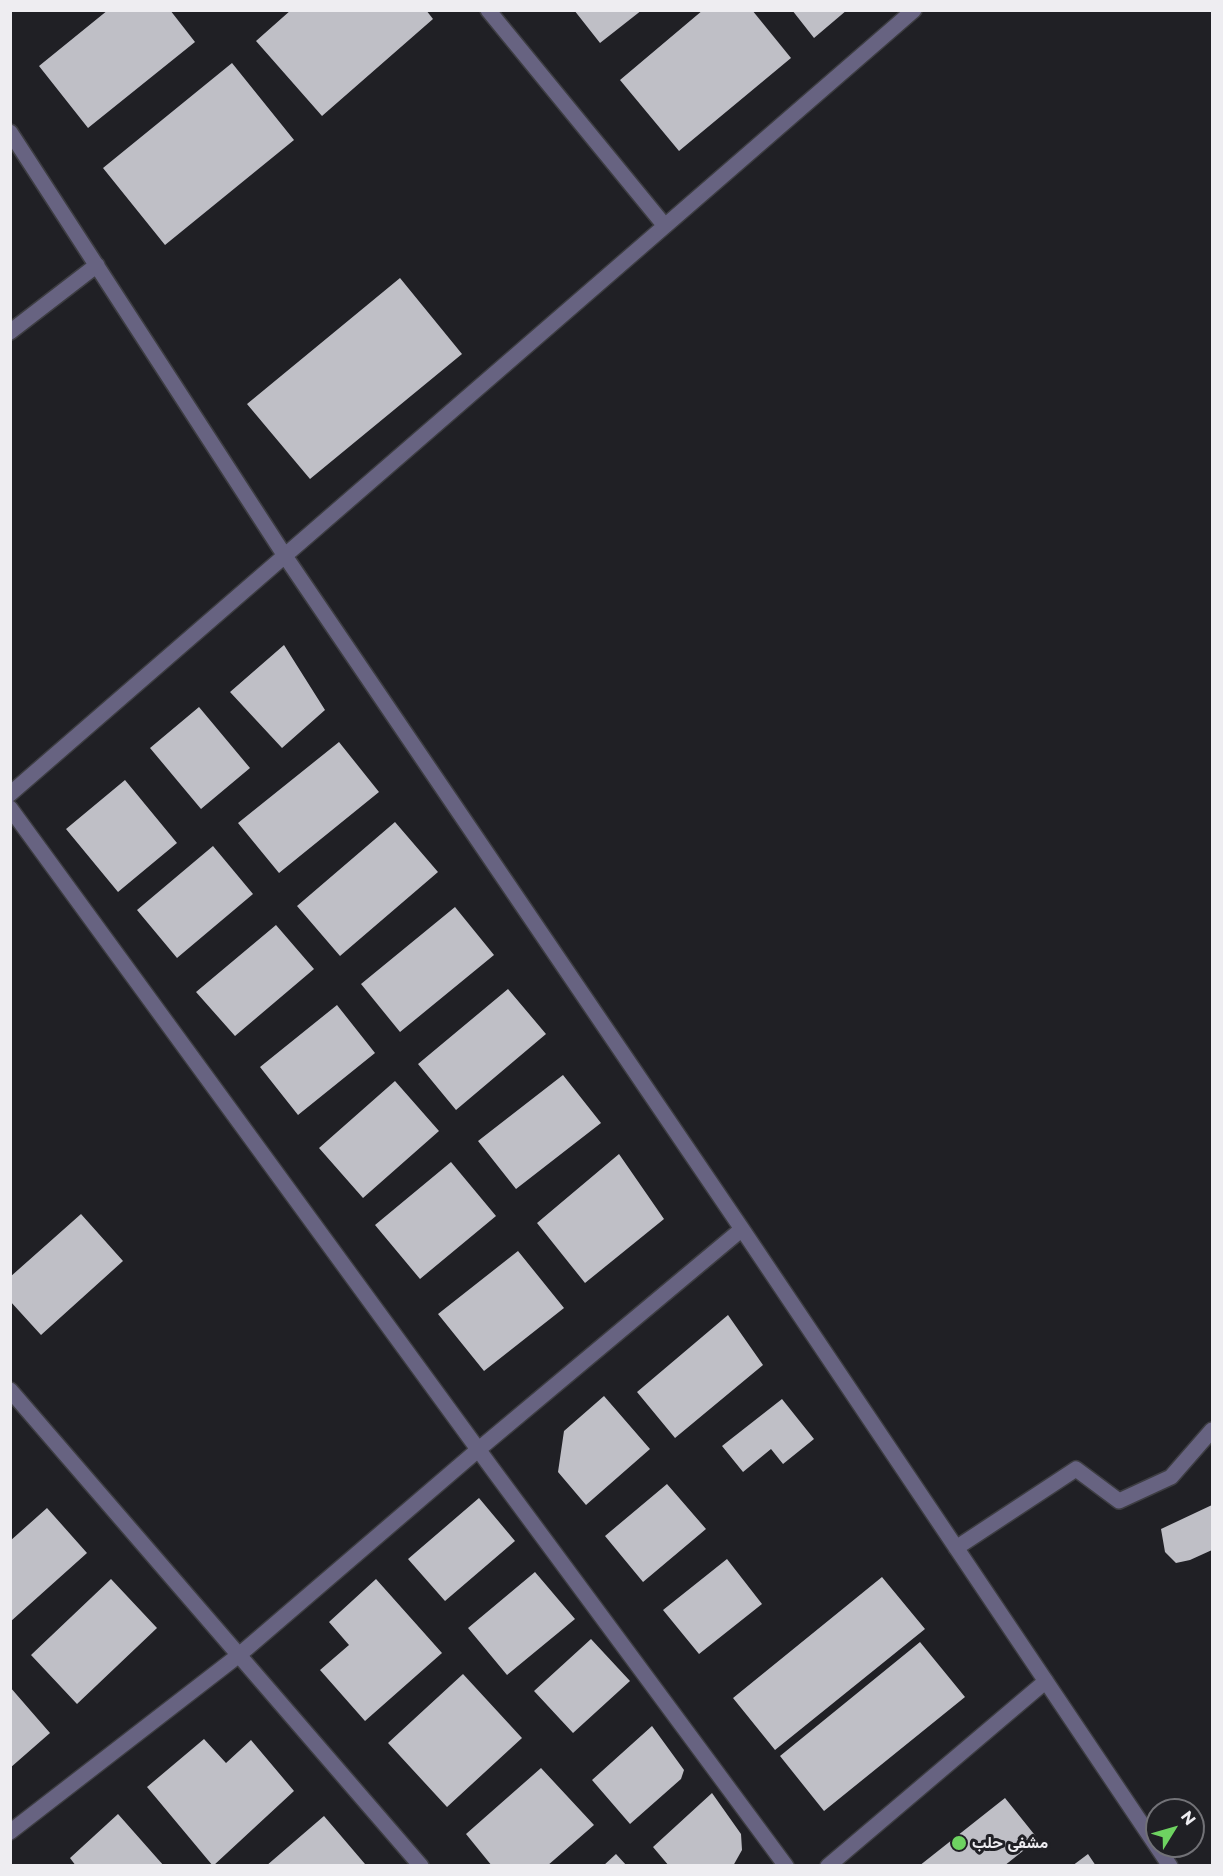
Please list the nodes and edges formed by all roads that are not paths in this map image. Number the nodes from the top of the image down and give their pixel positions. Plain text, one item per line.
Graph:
1 (488, 10) edge
2 (914, 10) edge
3 (10, 132) edge
4 (665, 226) junction
5 (97, 265) junction
6 (10, 332) edge
7 (285, 556) junction
8 (10, 794) edge
9 (10, 808) edge
10 (742, 1229) junction
11 (10, 1390) edge
12 (1212, 1430) edge
13 (479, 1449) junction
14 (956, 1548) junction
15 (239, 1655) junction
16 (1046, 1681) junction
17 (10, 1832) edge
18 (421, 1866) edge
19 (786, 1866) edge
20 (828, 1866) edge
21 (1170, 1866) edge

1 - 4 street
2 - 4 street
3 - 5 street
4 - 7 street
5 - 6 street
5 - 7 street
7 - 8 street
7 - 10 street
9 - 13 street
10 - 13 street
10 - 14 street
11 - 15 street
12 - 14 street
13 - 15 street
13 - 19 street
14 - 16 street
15 - 17 street
15 - 18 street
16 - 20 street
16 - 21 street

